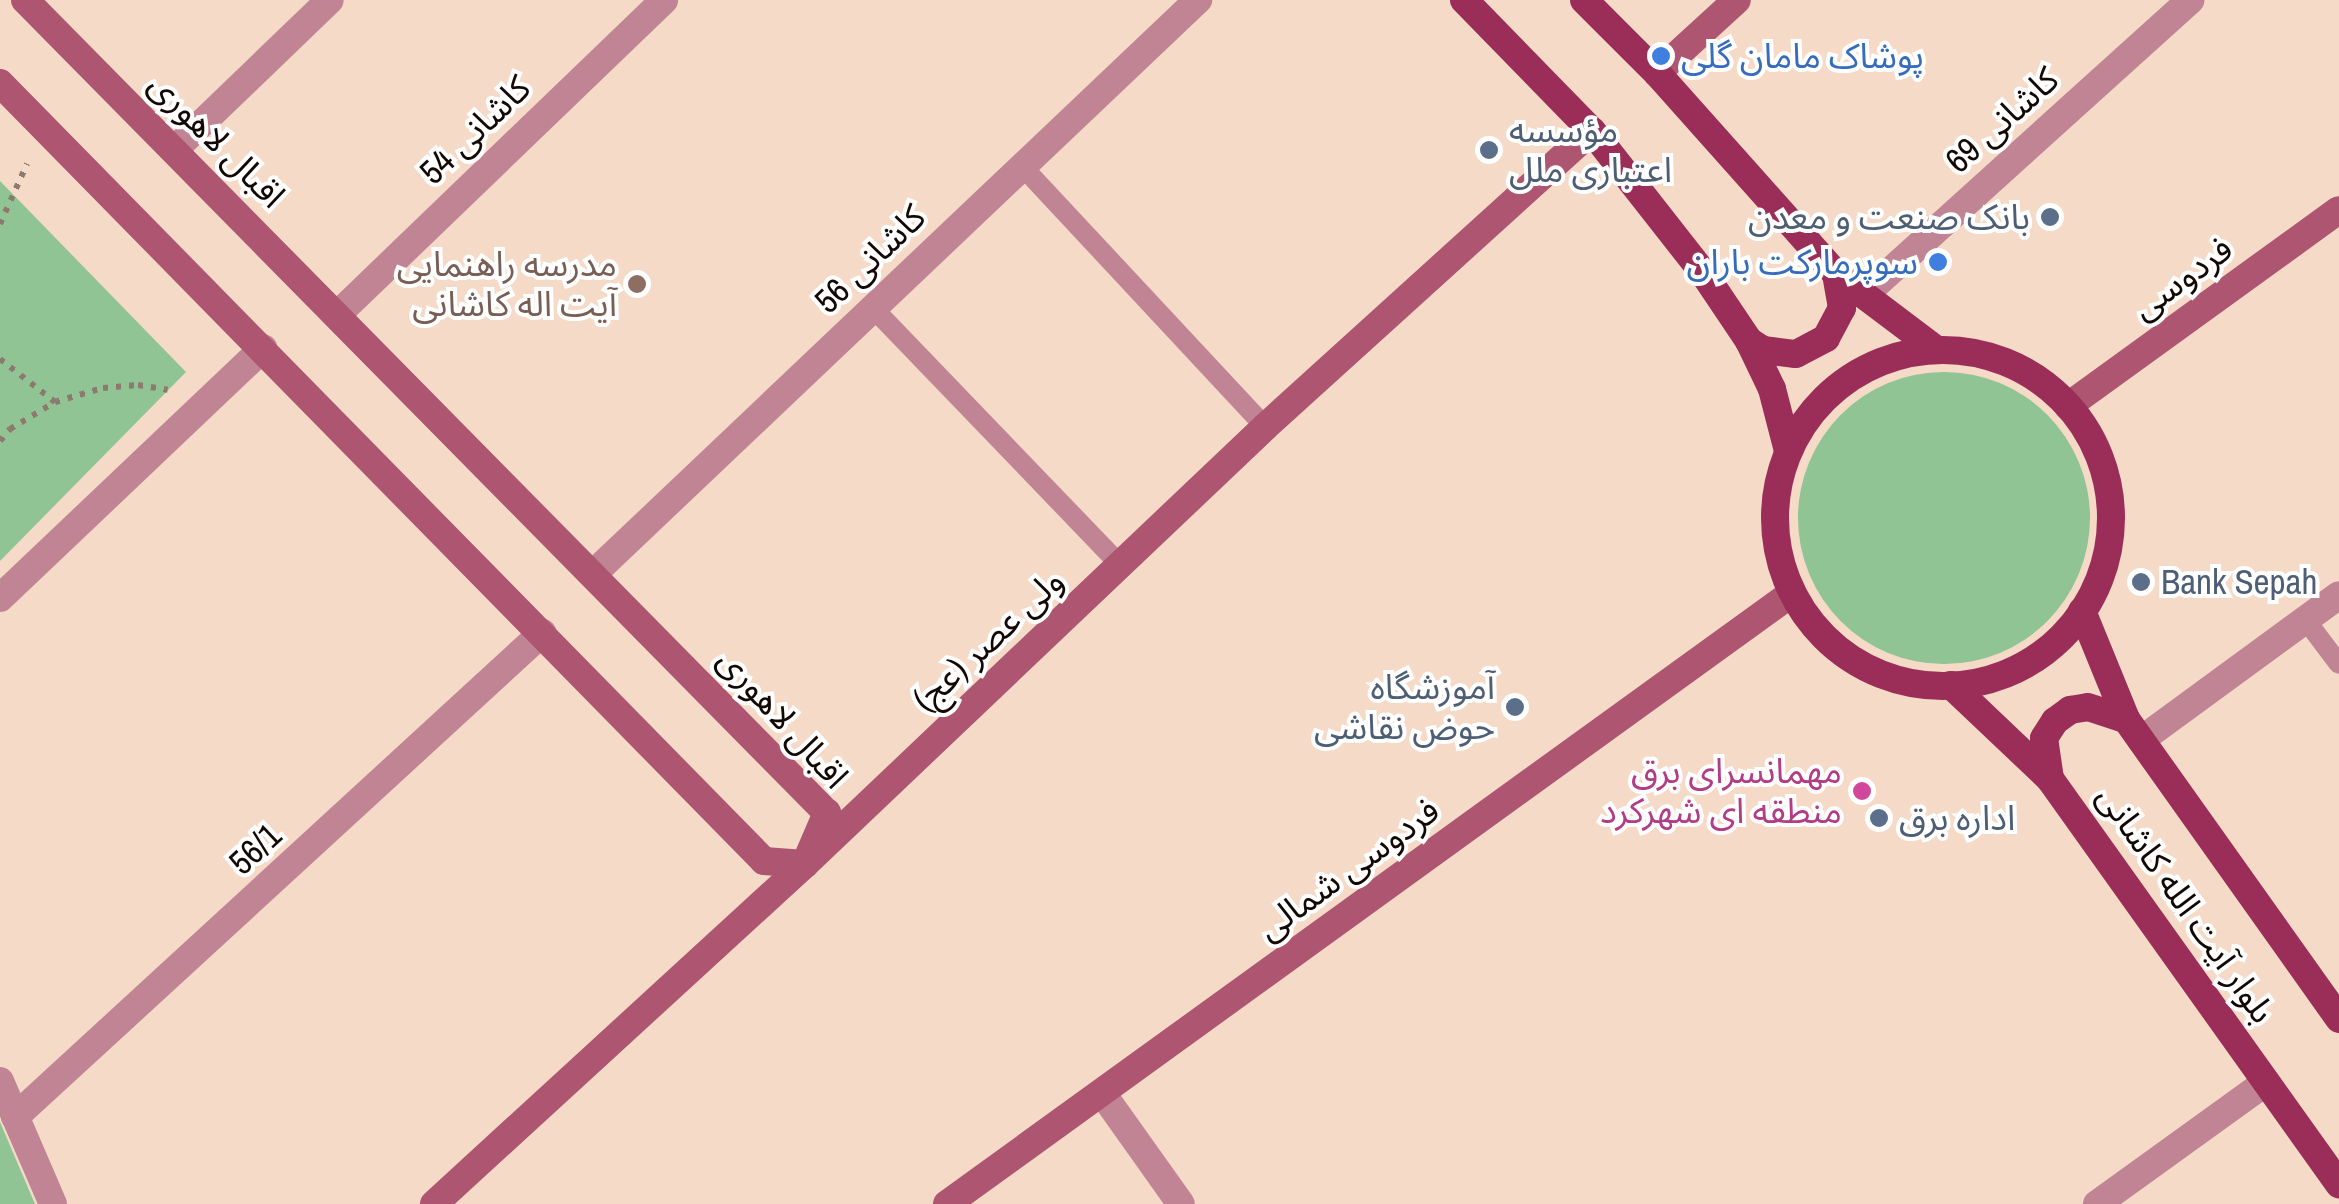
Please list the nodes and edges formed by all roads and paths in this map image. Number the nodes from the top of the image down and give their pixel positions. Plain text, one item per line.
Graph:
1 (24, 0) edge
2 (330, 0) edge
3 (664, 0) edge
4 (1198, 0) edge
5 (1464, 0) edge
6 (1584, 0) edge
7 (1736, 0) edge
8 (2190, 0) edge
9 (1657, 73) junction
10 (0, 83) edge
11 (1592, 130) junction
12 (174, 150) junction
13 (27, 164) dead end
14 (1022, 166) junction
15 (2339, 210) edge
16 (0, 224) edge
17 (1836, 274) junction
18 (1864, 295) junction
19 (873, 308) junction
20 (337, 315) junction
21 (1749, 341) junction
22 (263, 348) junction
23 (1937, 350) junction
24 (0, 358) edge
25 (172, 391) dead end
26 (55, 402) junction
27 (2068, 406) junction
28 (1265, 427) junction
29 (0, 441) edge
30 (1788, 451) junction
31 (1121, 566) junction
32 (594, 573) junction
33 (1792, 593) junction
34 (2339, 595) edge
35 (0, 598) edge
36 (2082, 612) junction
37 (2306, 619) junction
38 (542, 632) junction
39 (2339, 664) edge
40 (1950, 685) junction
41 (2134, 730) junction
42 (2050, 779) junction
43 (805, 864) junction
44 (2339, 1019) edge
45 (0, 1082) edge
46 (2266, 1082) junction
47 (1102, 1094) junction
48 (15, 1117) junction
49 (2339, 1184) edge
50 (54, 1204) edge
51 (434, 1204) edge
52 (947, 1204) edge
53 (1181, 1204) edge
54 (2097, 1204) edge

1 - 12 main road, اقبال لاهوری
2 - 12 street
3 - 20 street, کاشانی 54
4 - 14 street, کاشانی 56
5 - 11 main road
6 - 9 main road
7 - 9 main road
8 - 18 street, کاشانی 69
9 - 17 main road
10 - 22 main road
11 - 21 main road
11 - 28 main road, ولی عصر (عج)
12 - 20 main road, اقبال لاهوری
13 - 16 path
14 - 19 street, کاشانی 56
14 - 28 lane
15 - 27 main road, فردوسی
17 - 18 main road
17 - 21 main road
18 - 23 main road
19 - 31 lane
19 - 32 street, کاشانی 56
20 - 32 main road, اقبال لاهوری
21 - 30 main road
22 - 35 street
22 - 38 main road
23 - 27 main road
23 - 30 main road
24 - 26 path
25 - 26 path
26 - 29 path
27 - 36 main road
28 - 31 main road, ولی عصر (عج)
30 - 33 main road
31 - 43 main road, ولی عصر (عج)
32 - 43 main road, اقبال لاهوری
33 - 40 main road
33 - 47 main road, فردوسی شمالی
34 - 37 street
36 - 40 main road
36 - 41 main road, بلوار آیت الله کاشانی
37 - 39 lane
37 - 41 street
38 - 43 main road
38 - 48 street, 56/1
40 - 42 main road, بلوار آیت الله کاشانی
41 - 42 main road
41 - 44 main road, بلوار آیت الله کاشانی
42 - 46 main road, بلوار آیت الله کاشانی
43 - 51 main road, ولی عصر (عج)
45 - 48 street
46 - 49 main road, بلوار آیت الله کاشانی
46 - 54 street
47 - 52 main road, فردوسی شمالی
47 - 53 street
48 - 50 street

